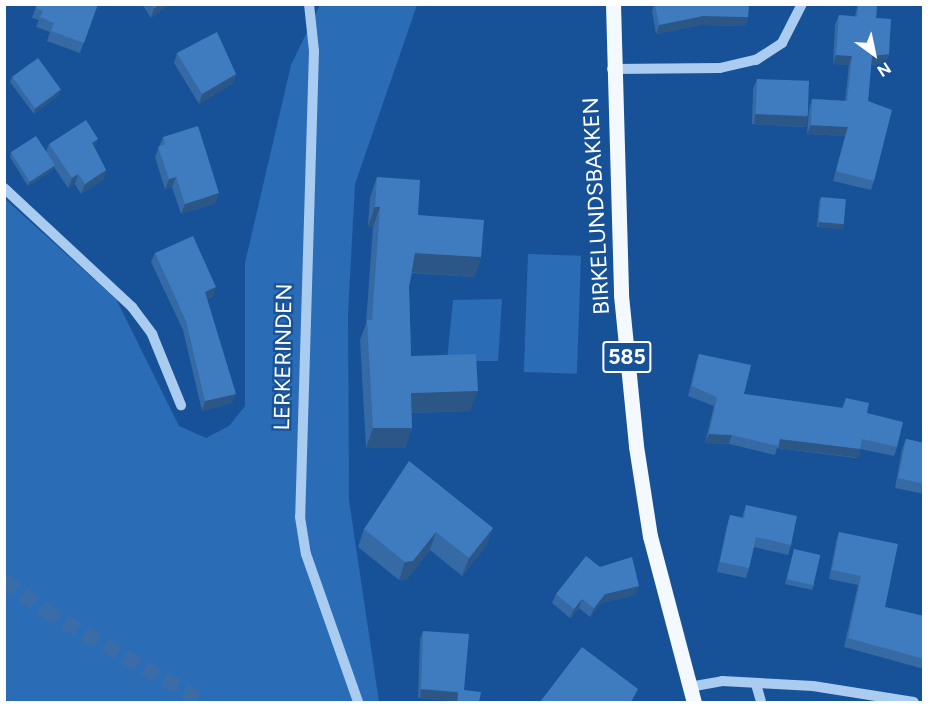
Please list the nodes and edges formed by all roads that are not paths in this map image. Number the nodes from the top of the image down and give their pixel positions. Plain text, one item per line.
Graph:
1 (309, 4) edge
2 (613, 4) edge
3 (802, 4) edge
4 (612, 69) junction
5 (4, 188) edge
6 (181, 405) dead end
7 (756, 684) junction
8 (689, 687) junction
9 (358, 702) edge
10 (694, 702) edge
11 (760, 702) edge
12 (914, 702) edge

1 - 9 street, LERKERINDEN
2 - 4 main road, BIRKELUNDSBAKKEN / 585
3 - 4 street
4 - 8 main road, BIRKELUNDSBAKKEN / 585
5 - 6 street
7 - 8 street
7 - 11 street
7 - 12 street
8 - 10 main road, BIRKELUNDSBAKKEN / 585

